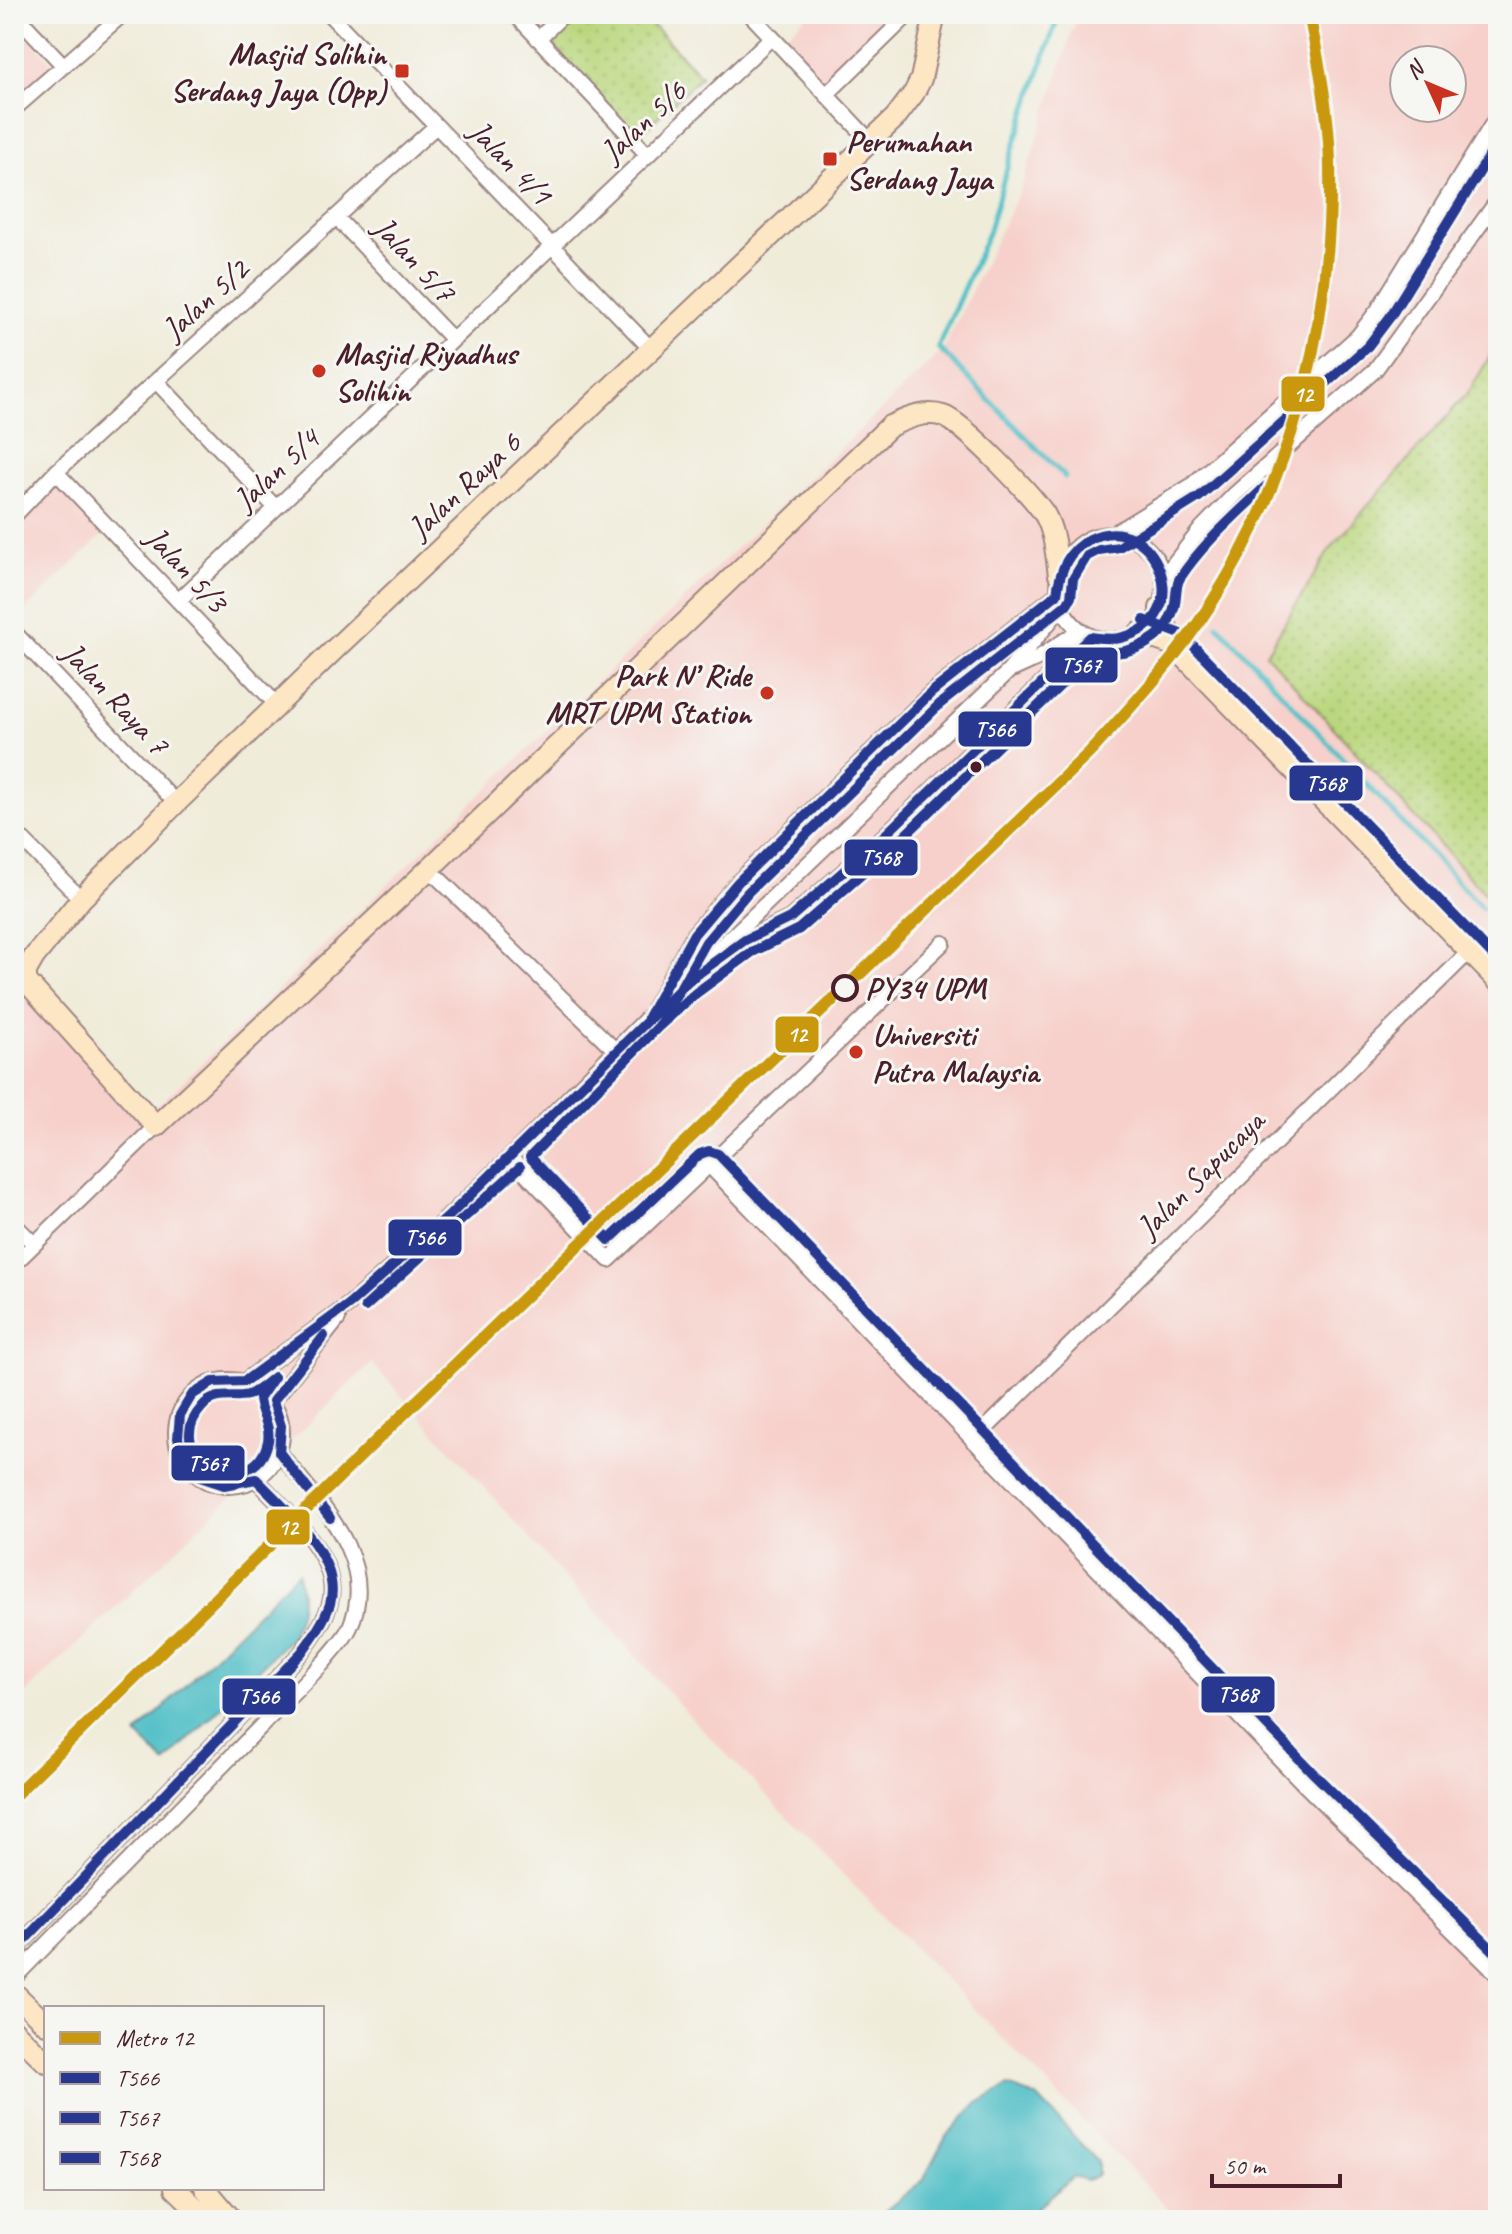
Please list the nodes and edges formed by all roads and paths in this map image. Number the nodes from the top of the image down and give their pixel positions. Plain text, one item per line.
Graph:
1 (15, 14) edge
2 (123, 14) edge
3 (329, 14) edge
4 (515, 14) edge
5 (564, 14) edge
6 (750, 14) edge
7 (909, 14) edge
8 (935, 14) edge
9 (772, 37) junction
10 (538, 39) junction
11 (64, 66) junction
12 (826, 95) junction
13 (14, 109) edge
14 (1498, 115) edge
15 (436, 126) junction
16 (871, 142) junction
17 (648, 155) junction
18 (1498, 200) edge
19 (336, 217) junction
20 (552, 246) junction
21 (453, 340) junction
22 (652, 350) junction
23 (156, 381) junction
24 (56, 472) junction
25 (276, 508) junction
26 (14, 516) edge
27 (1113, 534) junction
28 (1164, 576) junction
29 (1059, 592) junction
30 (178, 601) junction
31 (1160, 608) junction
32 (14, 632) edge
33 (1139, 633) junction
34 (1084, 634) junction
35 (1173, 645) junction
36 (1009, 671) junction
37 (277, 705) junction
38 (176, 803) junction
39 (14, 831) edge
40 (429, 869) junction
41 (81, 899) junction
42 (943, 943) dead end
43 (1470, 951) junction
44 (688, 981) junction
45 (1498, 981) edge
46 (648, 1017) junction
47 (616, 1051) junction
48 (156, 1126) junction
49 (510, 1157) junction
50 (709, 1165) junction
51 (14, 1224) edge
52 (34, 1244) junction
53 (14, 1264) edge
54 (351, 1303) junction
55 (245, 1381) junction
56 (273, 1401) junction
57 (973, 1441) junction
58 (279, 1452) junction
59 (256, 1479) junction
60 (14, 1951) edge
61 (1498, 1975) edge
62 (14, 1978) edge
63 (14, 1993) edge
64 (44, 2022) edge
65 (14, 2031) edge
66 (44, 2060) edge
67 (177, 2190) edge
68 (207, 2190) edge
69 (208, 2220) edge
70 (232, 2220) edge

1 - 11 street
2 - 11 street
3 - 15 street, Jalan 4/1
4 - 10 street
5 - 10 street
6 - 9 street
7 - 12 street
8 - 16 street, Jalan Raya 6
9 - 12 street
9 - 17 street, Jalan 5/6
10 - 17 street
11 - 13 street
12 - 16 street
14 - 27 street
15 - 19 street, Jalan 5/2
15 - 20 street, Jalan 4/1
16 - 22 street, Jalan Raya 6
17 - 20 street, Jalan 5/6
18 - 28 street
19 - 21 street, Jalan 5/7
19 - 23 street, Jalan 5/2
20 - 21 street, Jalan 5/4
20 - 22 street, Jalan 4/1
21 - 25 street, Jalan 5/4
22 - 37 street, Jalan Raya 6
23 - 24 street, Jalan 5/2
23 - 25 street
24 - 26 street, Jalan 5/2
24 - 30 street, Jalan 5/3
25 - 30 street, Jalan 5/4
27 - 28 street
27 - 29 street
28 - 31 street
29 - 34 street
29 - 36 street
29 - 40 street
29 - 46 street
30 - 37 street, Jalan 5/3
31 - 33 street
31 - 35 street
32 - 38 street, Jalan Raya 7
33 - 34 street
33 - 35 street
34 - 36 street
34 - 44 street
35 - 43 street
36 - 44 street
37 - 38 street, Jalan Raya 6
38 - 41 street, Jalan Raya 6
39 - 41 street
40 - 47 street
40 - 48 street
41 - 48 street, Jalan Raya 6
42 - 50 street
43 - 45 street
43 - 57 street, Jalan Sapucaya
44 - 46 street
46 - 47 street
47 - 49 street
48 - 52 street
49 - 50 street
49 - 54 street
50 - 57 street
51 - 52 street
52 - 53 street
54 - 55 street
54 - 56 street
55 - 56 street
55 - 59 street
56 - 58 street
57 - 61 street
58 - 59 street
58 - 62 street
59 - 60 street
63 - 64 street
65 - 66 street
67 - 69 street
68 - 70 street

